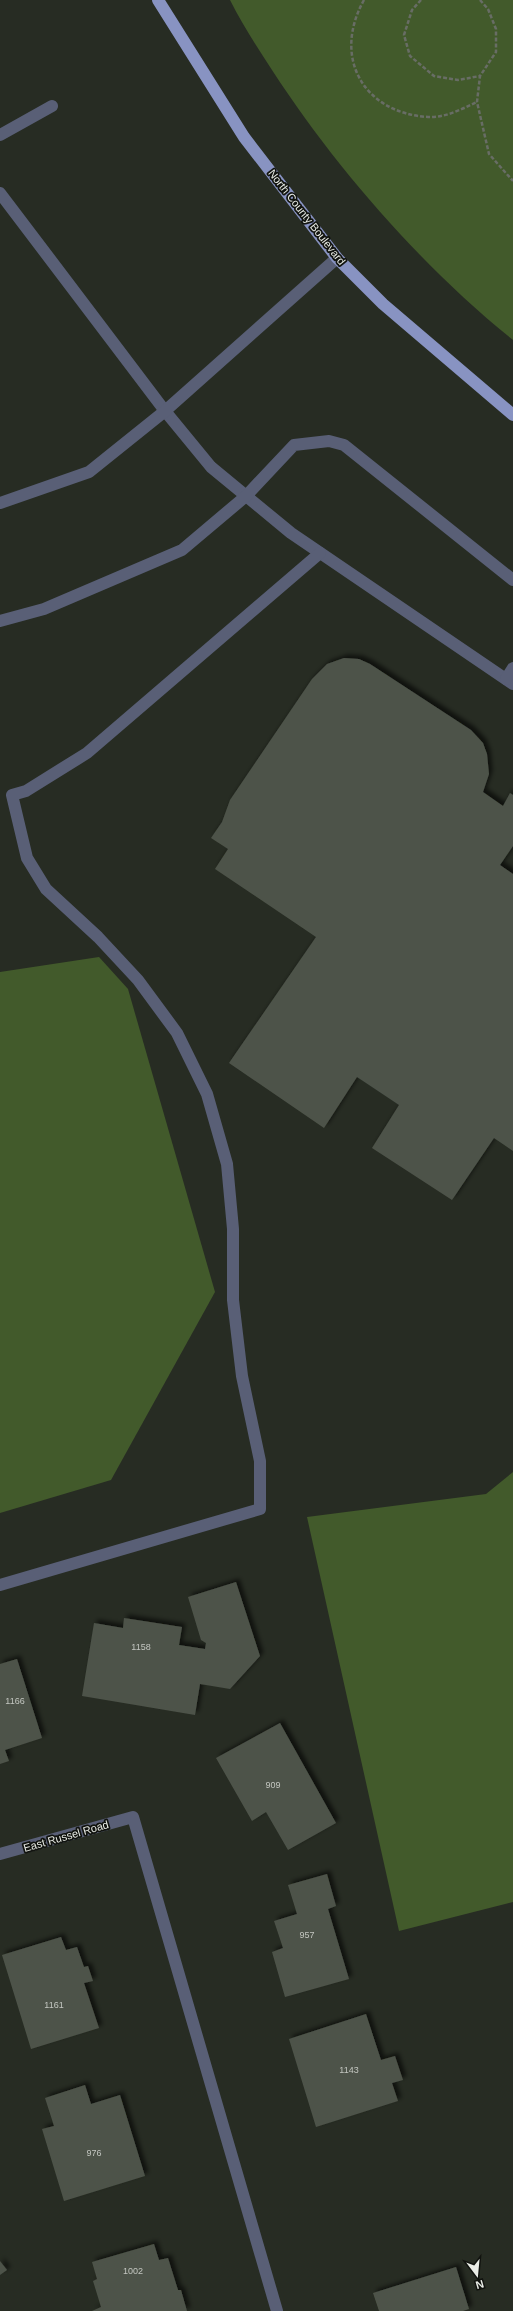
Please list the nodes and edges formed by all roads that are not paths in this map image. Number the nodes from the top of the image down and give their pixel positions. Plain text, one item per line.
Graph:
1 (158, 0) edge
2 (52, 106) dead end
3 (0, 135) edge
4 (0, 193) edge
5 (337, 258) junction
6 (165, 411) junction
7 (513, 416) edge
8 (246, 496) junction
9 (0, 503) edge
10 (320, 553) junction
11 (513, 580) edge
12 (0, 621) edge
13 (513, 668) edge
14 (509, 681) edge
15 (0, 1585) edge
16 (0, 1854) edge
17 (277, 2311) edge

1 - 5 main road, North County Boulevard
2 - 3 street
4 - 6 street
5 - 6 street
5 - 7 main road, North County Boulevard
6 - 8 street
6 - 9 street
8 - 10 street
8 - 11 street
8 - 12 street
10 - 14 street
10 - 15 street
13 - 14 street
16 - 17 street, East Russel Road

